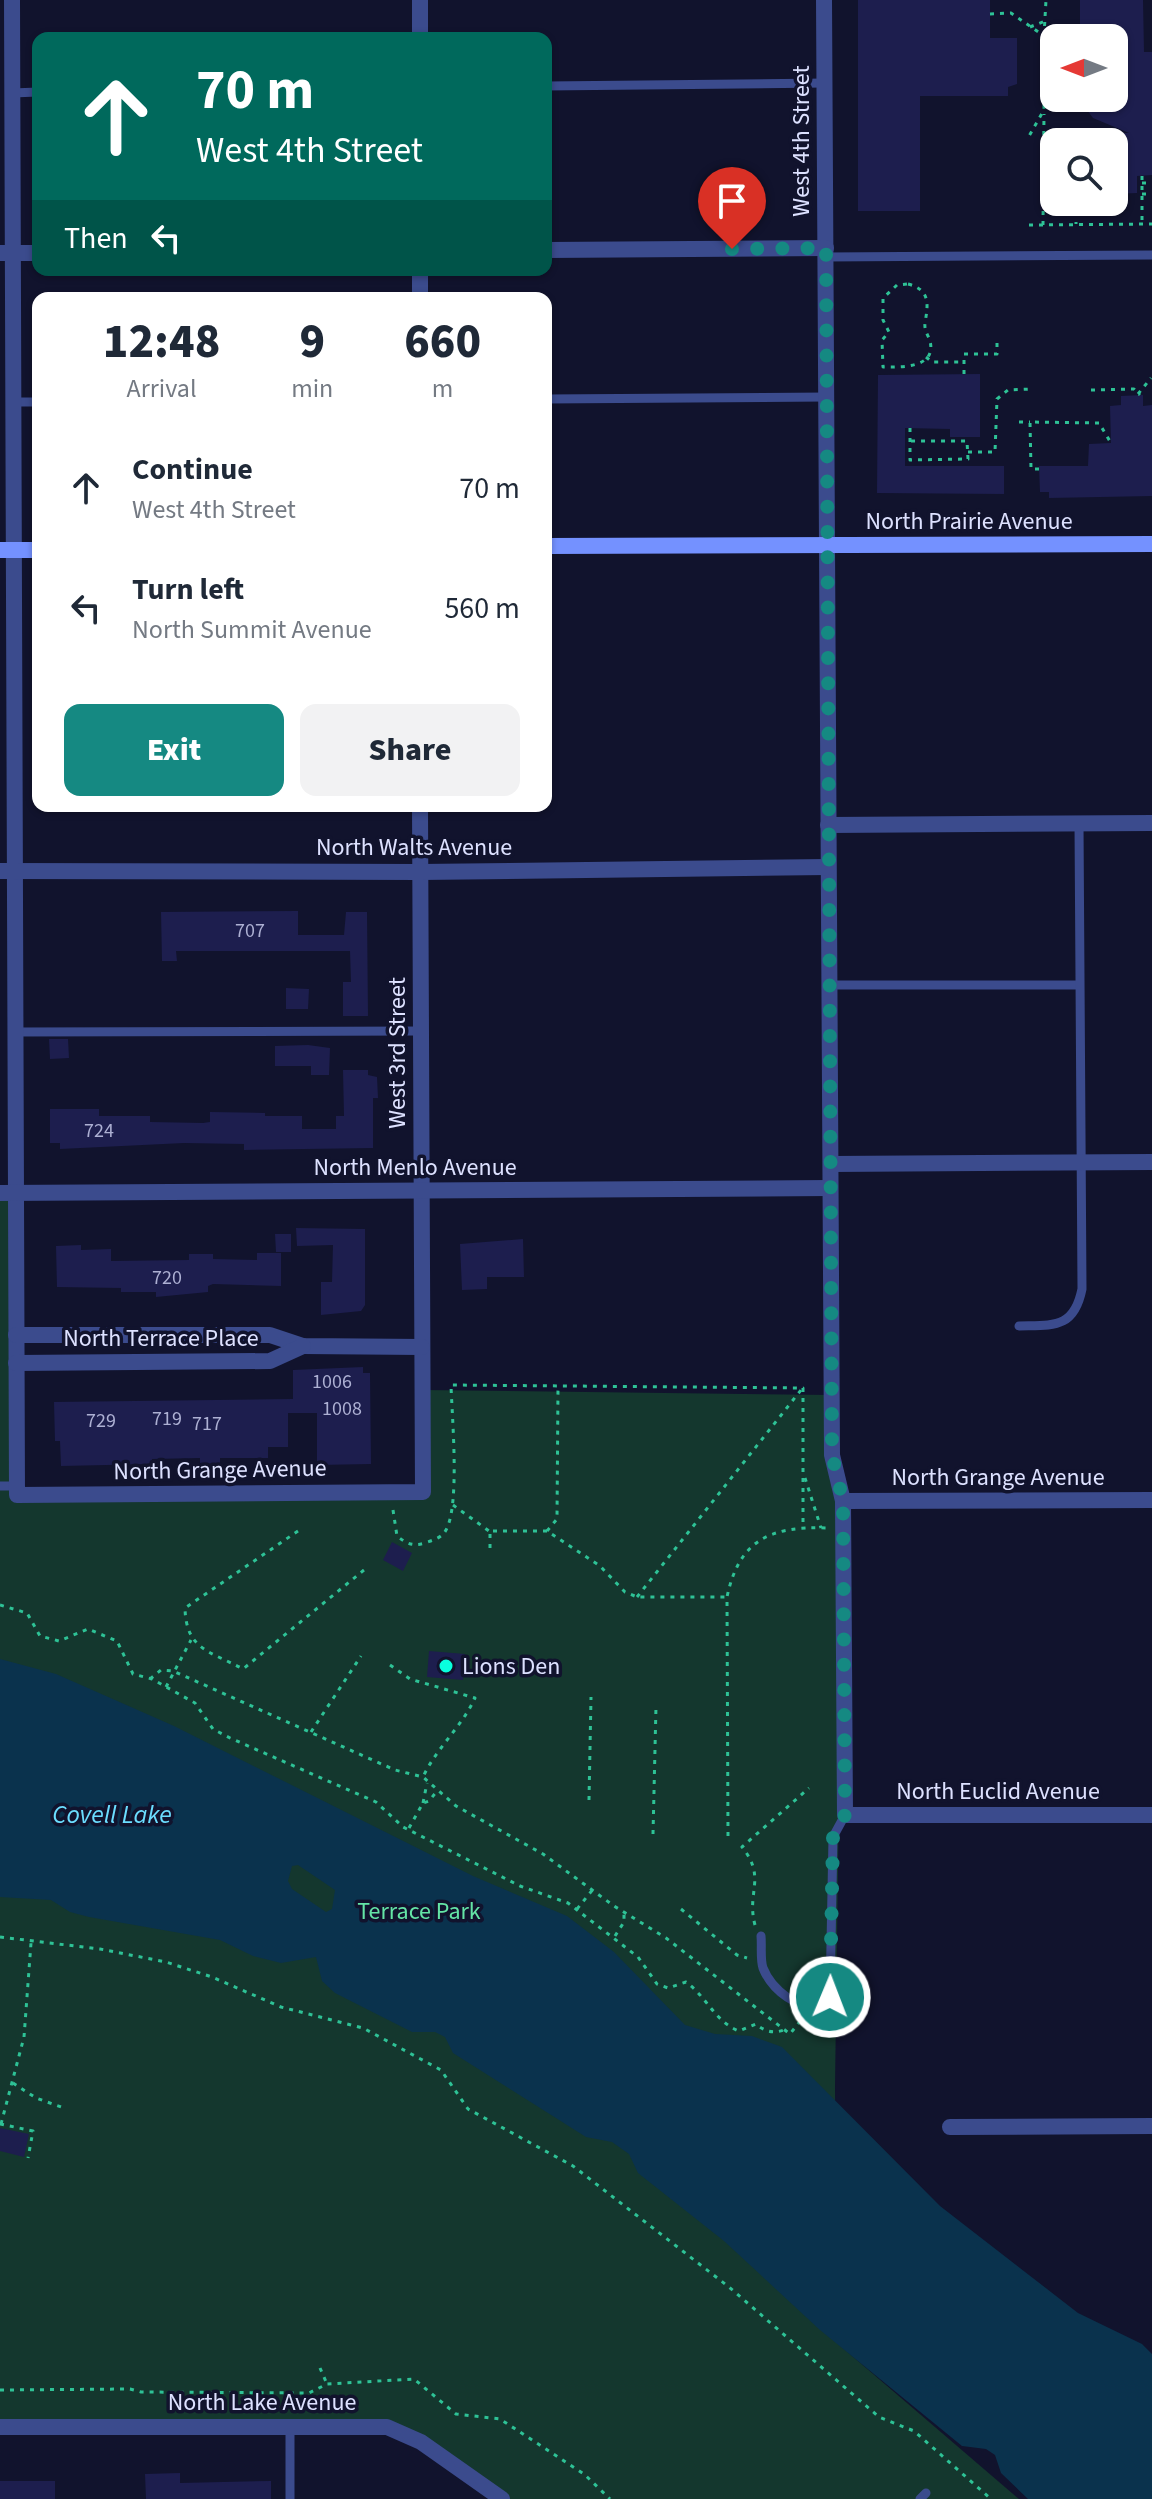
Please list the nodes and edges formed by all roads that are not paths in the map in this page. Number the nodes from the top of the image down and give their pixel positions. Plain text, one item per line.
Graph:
1 (12, 0) edge
2 (420, 0) edge
3 (824, 0) edge
4 (420, 32) edge
5 (825, 83) junction
6 (552, 86) edge
7 (32, 92) edge
8 (12, 93) junction
9 (552, 250) edge
10 (826, 252) junction
11 (6, 253) edge
12 (32, 253) edge
13 (1152, 255) edge
14 (827, 397) junction
15 (552, 399) edge
16 (13, 402) junction
17 (32, 402) edge
18 (1152, 544) edge
19 (552, 546) edge
20 (826, 546) junction
21 (7, 550) edge
22 (32, 550) edge
23 (420, 812) edge
24 (1152, 823) edge
25 (1079, 824) junction
26 (828, 825) junction
27 (828, 867) junction
28 (7, 871) edge
29 (420, 872) junction
30 (829, 985) junction
31 (1079, 985) junction
32 (421, 1031) junction
33 (15, 1032) junction
34 (1080, 1162) junction
35 (1152, 1162) edge
36 (831, 1164) junction
37 (830, 1188) junction
38 (422, 1191) junction
39 (8, 1193) edge
40 (1019, 1326) dead end
41 (16, 1335) junction
42 (303, 1346) junction
43 (422, 1347) junction
44 (16, 1363) junction
45 (11, 1489) edge
46 (423, 1492) joint
47 (1152, 1500) edge
48 (843, 1501) junction
49 (845, 1815) junction
50 (1152, 1815) edge
51 (761, 1936) road end
52 (1152, 2126) edge
53 (950, 2127) dead end
54 (290, 2425) junction
55 (0, 2427) edge
56 (290, 2499) edge
57 (502, 2499) edge

1 - 8 street
2 - 4 street
3 - 5 street, West 4th Street
5 - 6 lane
5 - 10 street, West 4th Street
7 - 8 lane
8 - 11 street
9 - 10 street
10 - 13 lane
10 - 14 street, West 4th Street
11 - 12 street
11 - 16 street
14 - 15 lane
14 - 20 street, West 4th Street
16 - 17 lane
16 - 21 street
18 - 20 street, North Prairie Avenue
19 - 20 street, North Prairie Avenue
20 - 26 street, West 4th Street
21 - 22 street
21 - 28 street
23 - 29 street, West 3rd Street
24 - 25 street
25 - 26 street
25 - 31 lane
26 - 27 street, West 4th Street
27 - 29 street, North Walts Avenue
27 - 30 street, West 4th Street
28 - 29 street, North Walts Avenue
28 - 33 street
29 - 32 street, West 3rd Street
30 - 31 lane
30 - 36 street, West 4th Street
31 - 34 lane
32 - 33 lane
32 - 38 street, West 3rd Street
33 - 39 street
34 - 35 street
34 - 36 street
34 - 40 lane
36 - 37 street, West 4th Street
37 - 38 street, North Menlo Avenue
37 - 48 street, West 4th Street
38 - 39 street, North Menlo Avenue
38 - 43 street, West 3rd Street
39 - 41 street
41 - 42 street, North Terrace Place
41 - 44 street
42 - 43 street, North Terrace Place
42 - 44 street, North Terrace Place
43 - 46 street, West 3rd Street
44 - 45 street
45 - 46 street, North Grange Avenue
47 - 48 street, North Grange Avenue
48 - 49 street, West 4th Street
49 - 50 street, North Euclid Avenue
49 - 51 lane
52 - 53 street
54 - 55 street, North Lake Avenue
54 - 56 lane
54 - 57 street, North Lake Avenue

